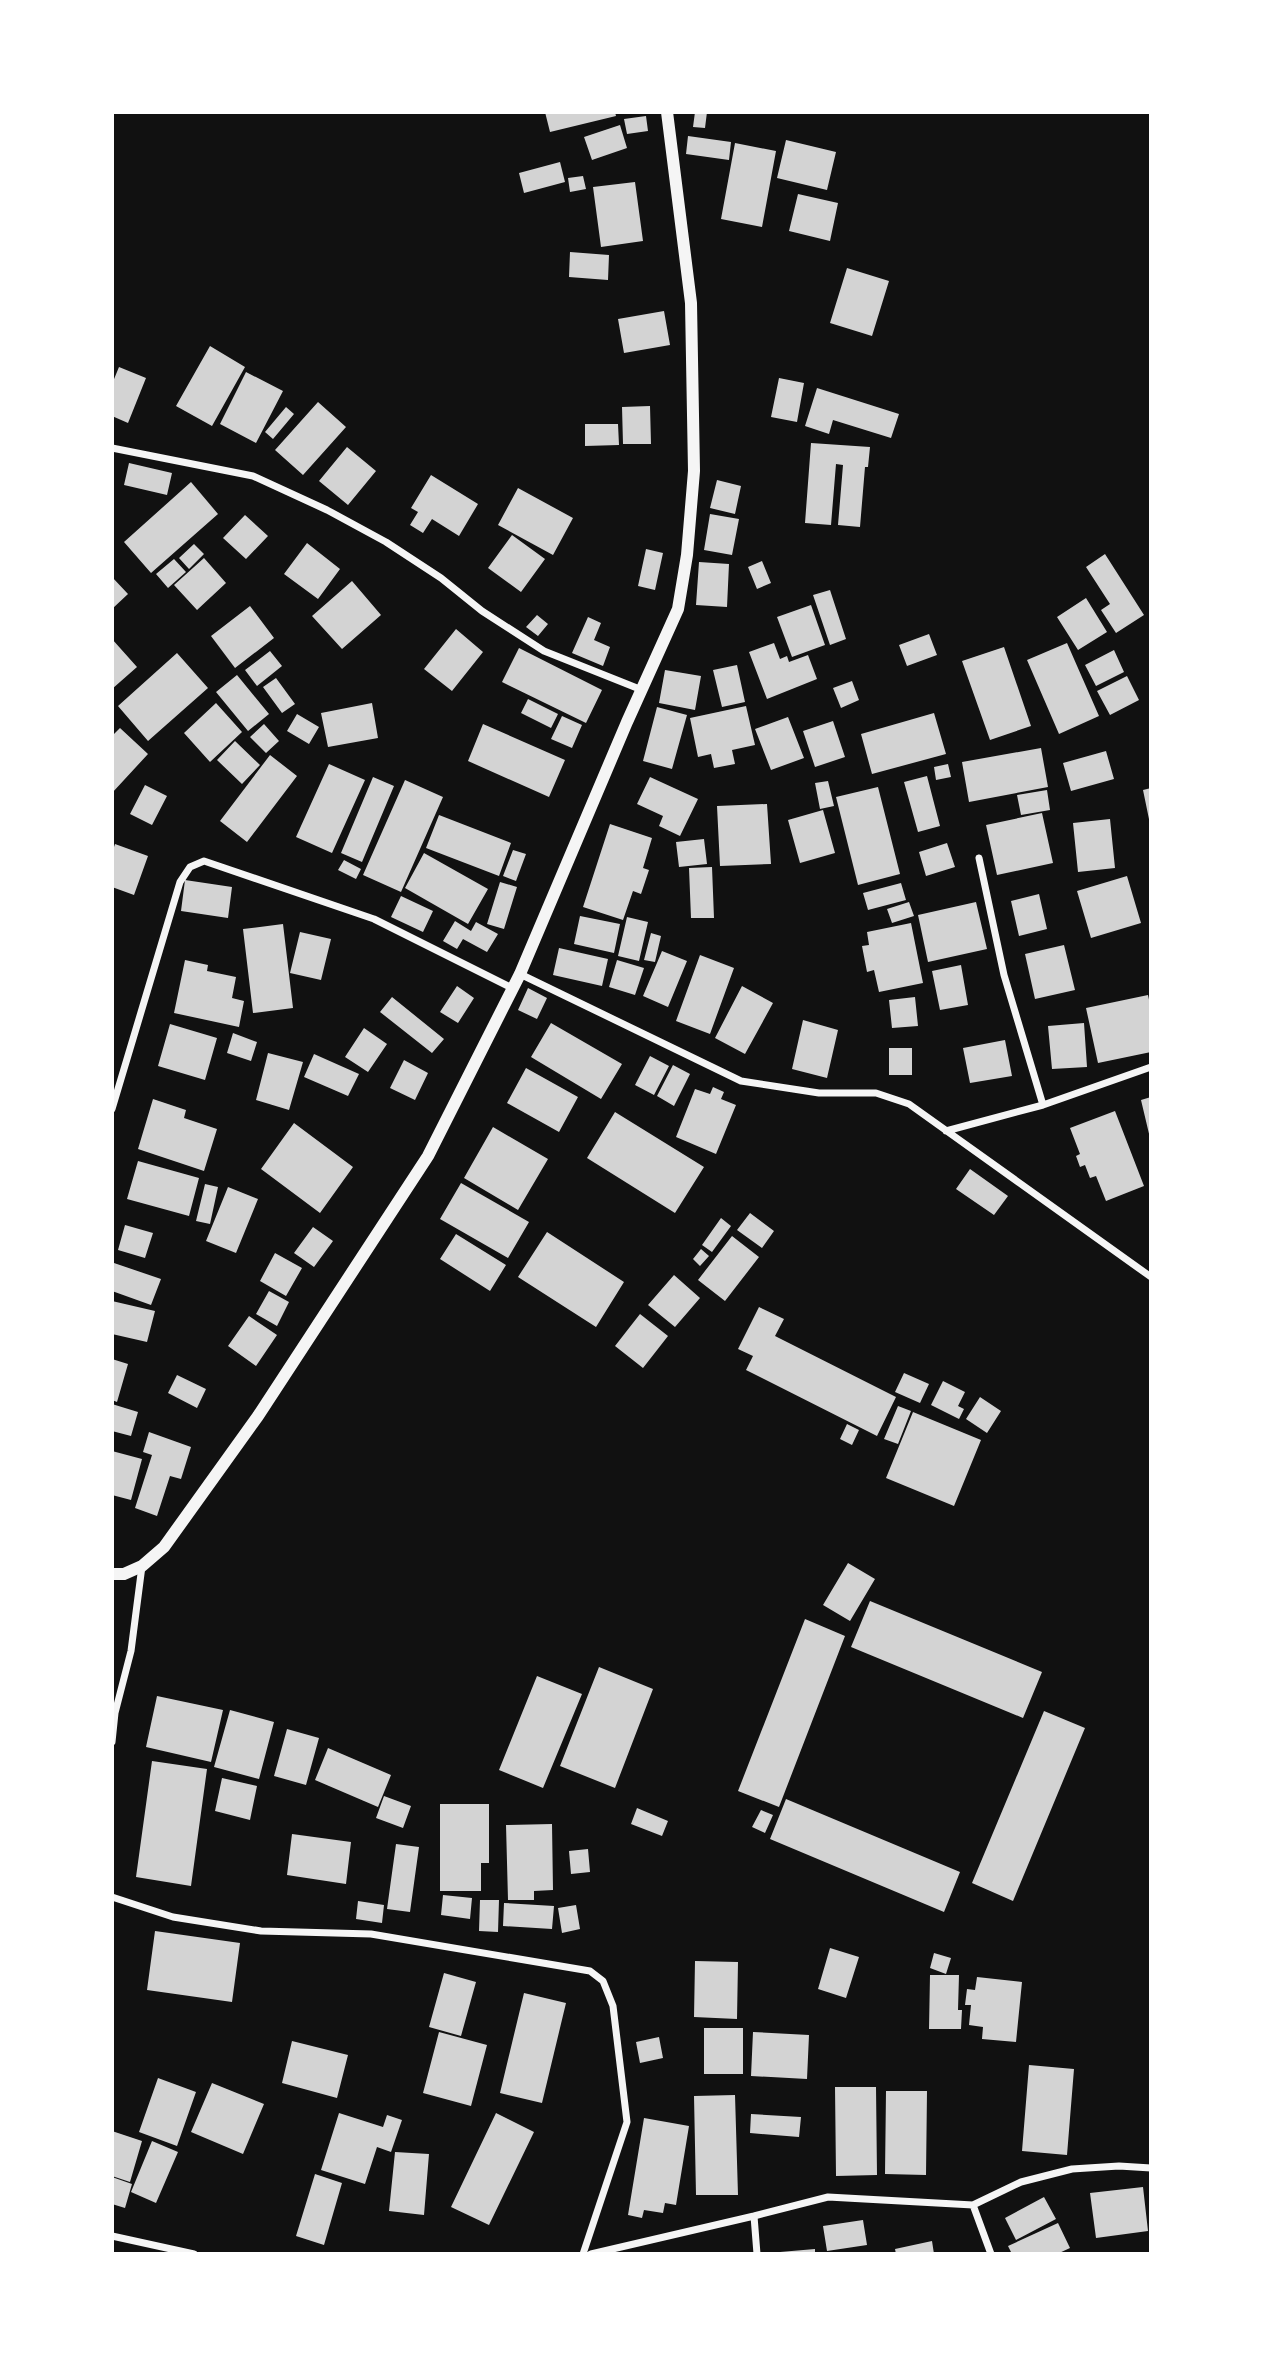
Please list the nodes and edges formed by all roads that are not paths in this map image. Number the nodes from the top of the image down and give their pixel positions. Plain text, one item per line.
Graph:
1 (667, 112) edge
2 (112, 450) edge
3 (642, 690) junction
4 (979, 858) dead end
5 (520, 974) junction
6 (512, 988) junction
7 (1151, 1067) edge
8 (1043, 1105) junction
9 (112, 1109) edge
10 (946, 1131) junction
11 (1151, 1277) edge
12 (142, 1566) junction
13 (112, 1574) edge
14 (112, 1742) edge
15 (112, 1898) edge
16 (1151, 2168) edge
17 (973, 2205) junction
18 (754, 2216) junction
19 (112, 2236) edge
20 (194, 2254) edge
21 (583, 2254) edge
22 (590, 2254) edge
23 (757, 2254) edge
24 (991, 2254) edge

1 - 3 street
2 - 3 street
3 - 5 street
4 - 8 street
5 - 6 street
5 - 10 street
6 - 9 street
6 - 12 street
7 - 8 street
8 - 10 street
10 - 11 street
12 - 13 street
12 - 14 street
15 - 21 street
16 - 17 street
17 - 18 street
17 - 24 street
18 - 22 street
18 - 23 street
19 - 20 street

